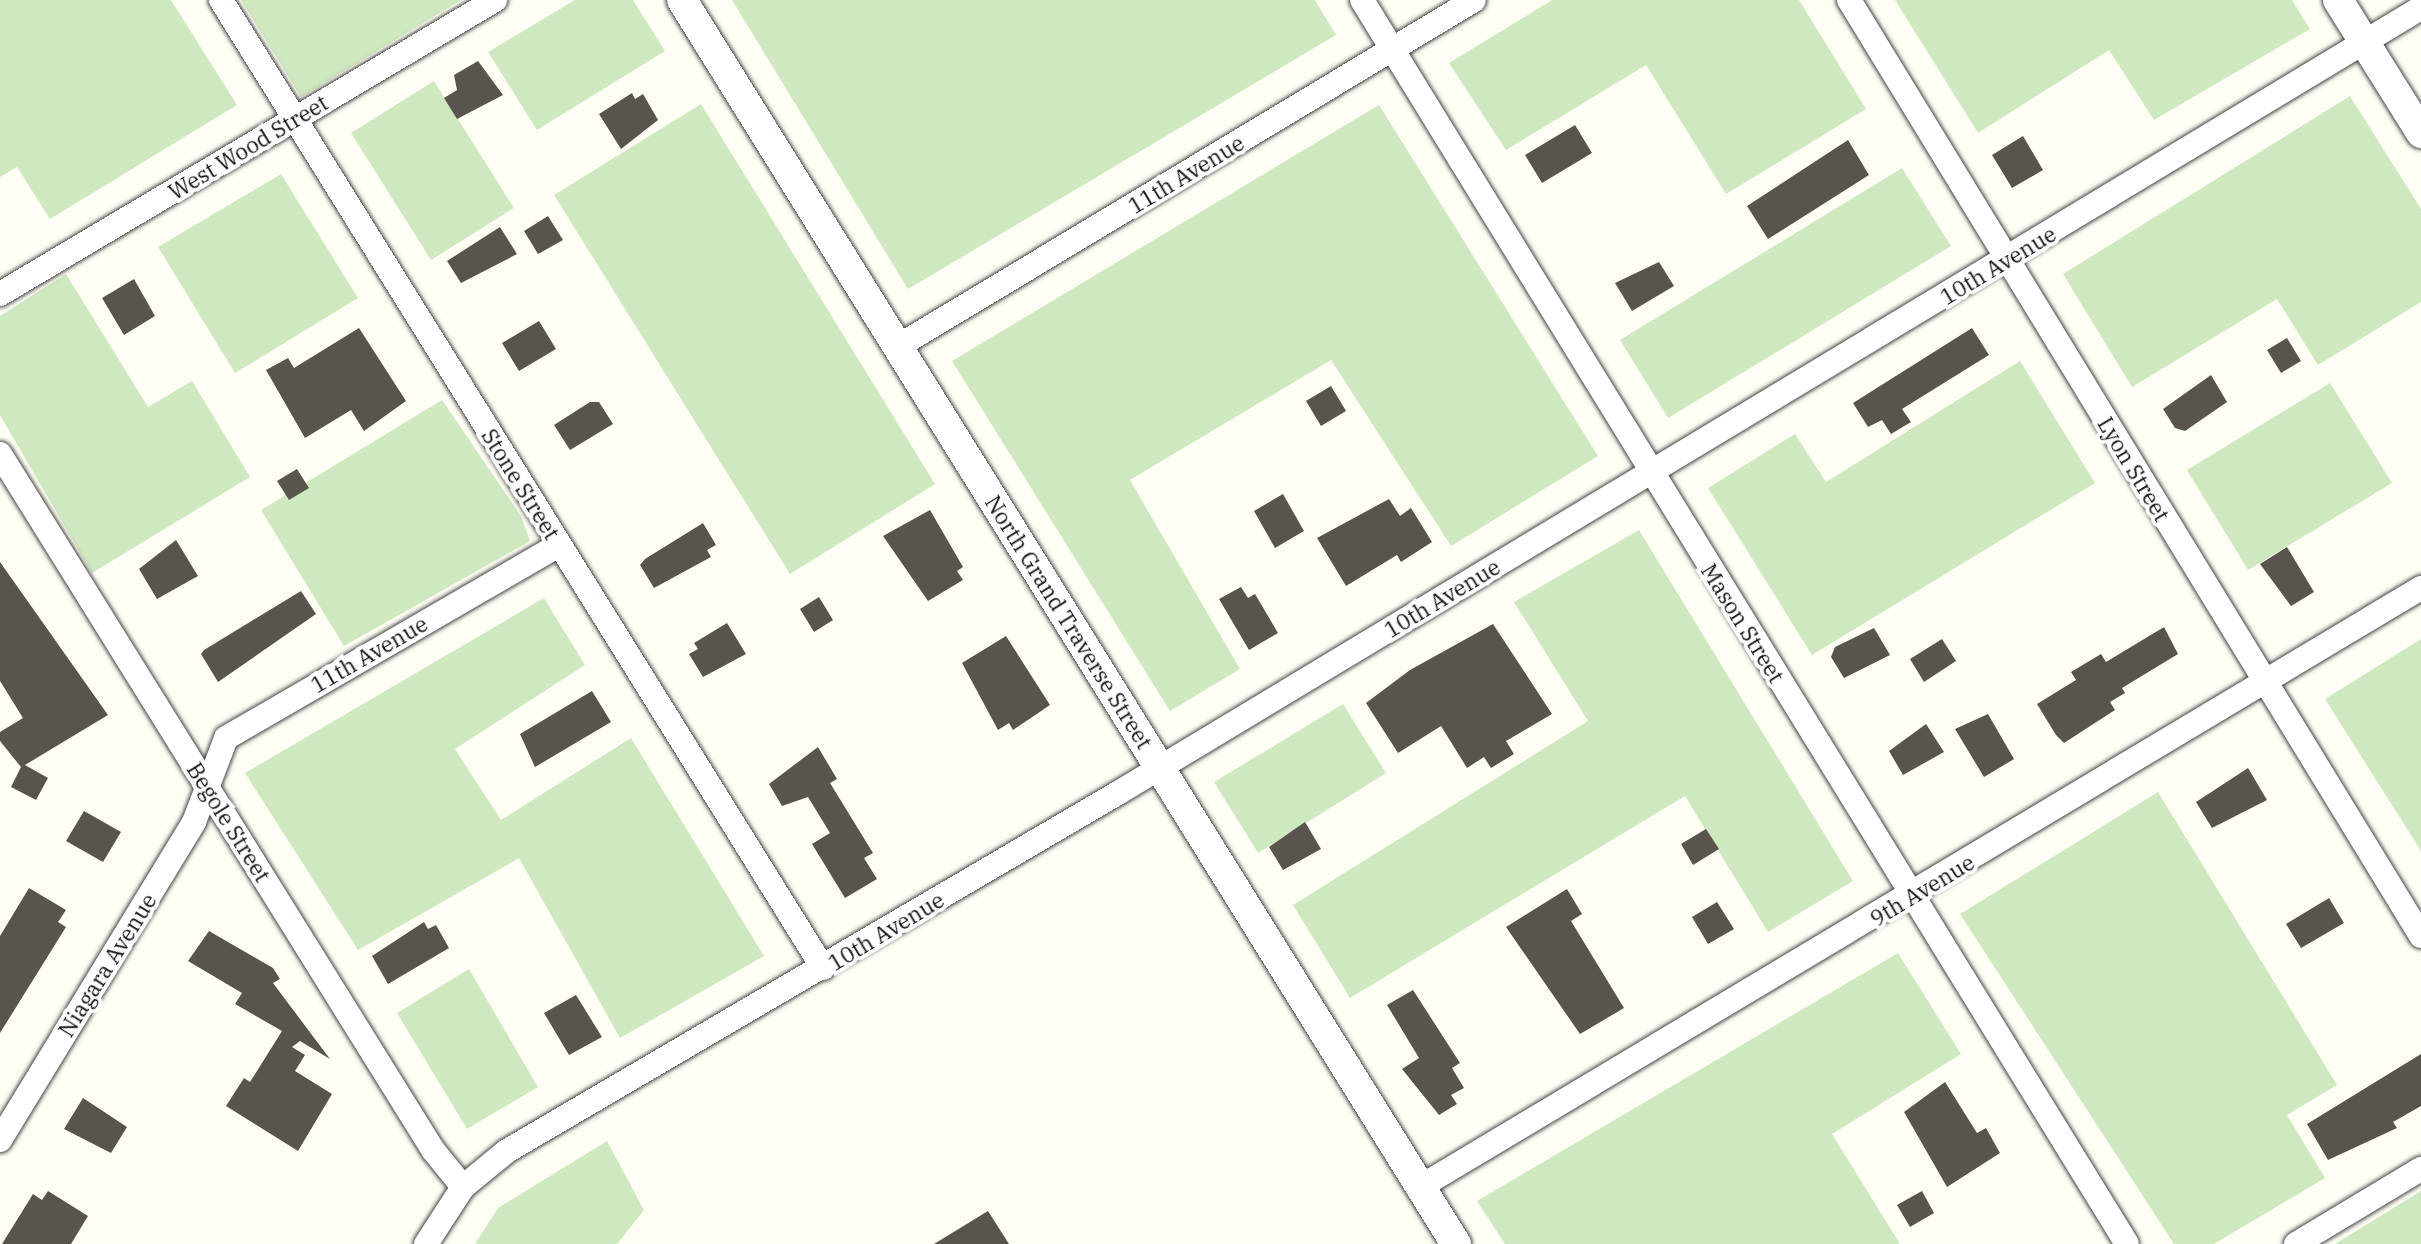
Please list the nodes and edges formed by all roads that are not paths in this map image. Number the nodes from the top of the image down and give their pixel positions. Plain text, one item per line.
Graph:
1 (221, 0) edge
2 (495, 0) edge
3 (682, 0) edge
4 (1362, 0) edge
5 (1474, 0) edge
6 (1849, 0) edge
7 (2338, 0) edge
8 (2421, 8) edge
9 (2365, 42) junction
10 (1393, 49) junction
11 (295, 120) junction
12 (2421, 133) edge
13 (2006, 260) junction
14 (0, 294) edge
15 (897, 347) junction
16 (0, 454) edge
17 (1652, 473) junction
18 (559, 545) junction
19 (2421, 588) edge
20 (2264, 683) junction
21 (1159, 768) junction
22 (207, 787) junction
23 (1911, 897) junction
24 (2421, 936) edge
25 (823, 968) junction
26 (0, 1140) edge
27 (2421, 1169) edge
28 (463, 1187) junction
29 (1420, 1187) junction
30 (426, 1244) edge
31 (1456, 1244) edge
32 (2127, 1244) edge
33 (2296, 1244) edge

1 - 11 street, Stone Street
2 - 11 street, West Wood Street
3 - 15 street, North Grand Traverse Street
4 - 10 street, Mason Street
5 - 10 street, 11th Avenue
6 - 13 street, Lyon Street
7 - 9 street
8 - 9 street, 10th Avenue
9 - 12 street
9 - 13 street, 10th Avenue
10 - 15 street, 11th Avenue
10 - 17 street, Mason Street
11 - 14 street, West Wood Street
11 - 18 street, Stone Street
13 - 17 street, 10th Avenue
13 - 20 street, Lyon Street
15 - 21 street, North Grand Traverse Street
16 - 22 street, Begole Street
17 - 21 street, 10th Avenue
17 - 23 street, Mason Street
18 - 22 street, 11th Avenue
18 - 25 street, Stone Street
19 - 20 street, 9th Avenue
20 - 23 street, 9th Avenue
20 - 24 street, Lyon Street
21 - 25 street, 10th Avenue
21 - 29 street, North Grand Traverse Street
22 - 26 street, Niagara Avenue
22 - 28 street, Begole Street
23 - 29 street, 9th Avenue
23 - 32 street, Mason Street
25 - 28 street, 10th Avenue
27 - 33 street
28 - 30 street
29 - 31 street, North Grand Traverse Street

